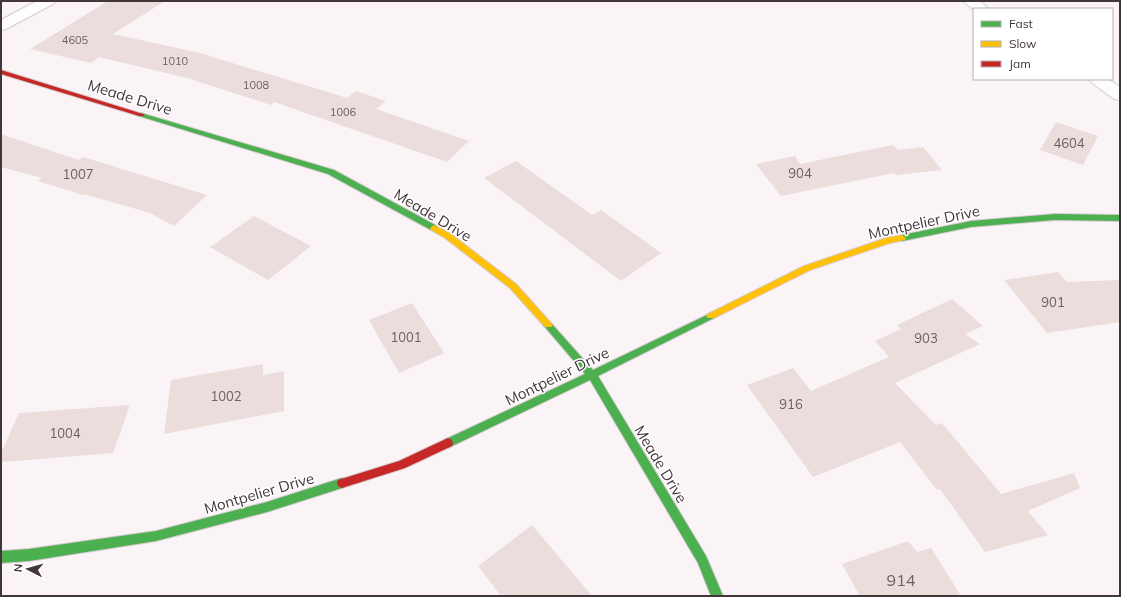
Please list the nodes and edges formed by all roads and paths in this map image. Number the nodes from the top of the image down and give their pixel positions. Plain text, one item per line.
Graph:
1 (48, 1) edge
2 (970, 1) edge
3 (980, 8) edge
4 (1, 26) edge
5 (1, 72) edge
6 (1098, 80) edge
7 (1120, 95) edge
8 (1120, 218) edge
9 (592, 375) junction
10 (1, 557) edge
11 (717, 596) edge

1 - 4 street
2 - 3 street
5 - 9 street, Meade Drive
6 - 7 street
8 - 9 street, Montpelier Drive
9 - 10 street, Montpelier Drive
9 - 11 street, Meade Drive

